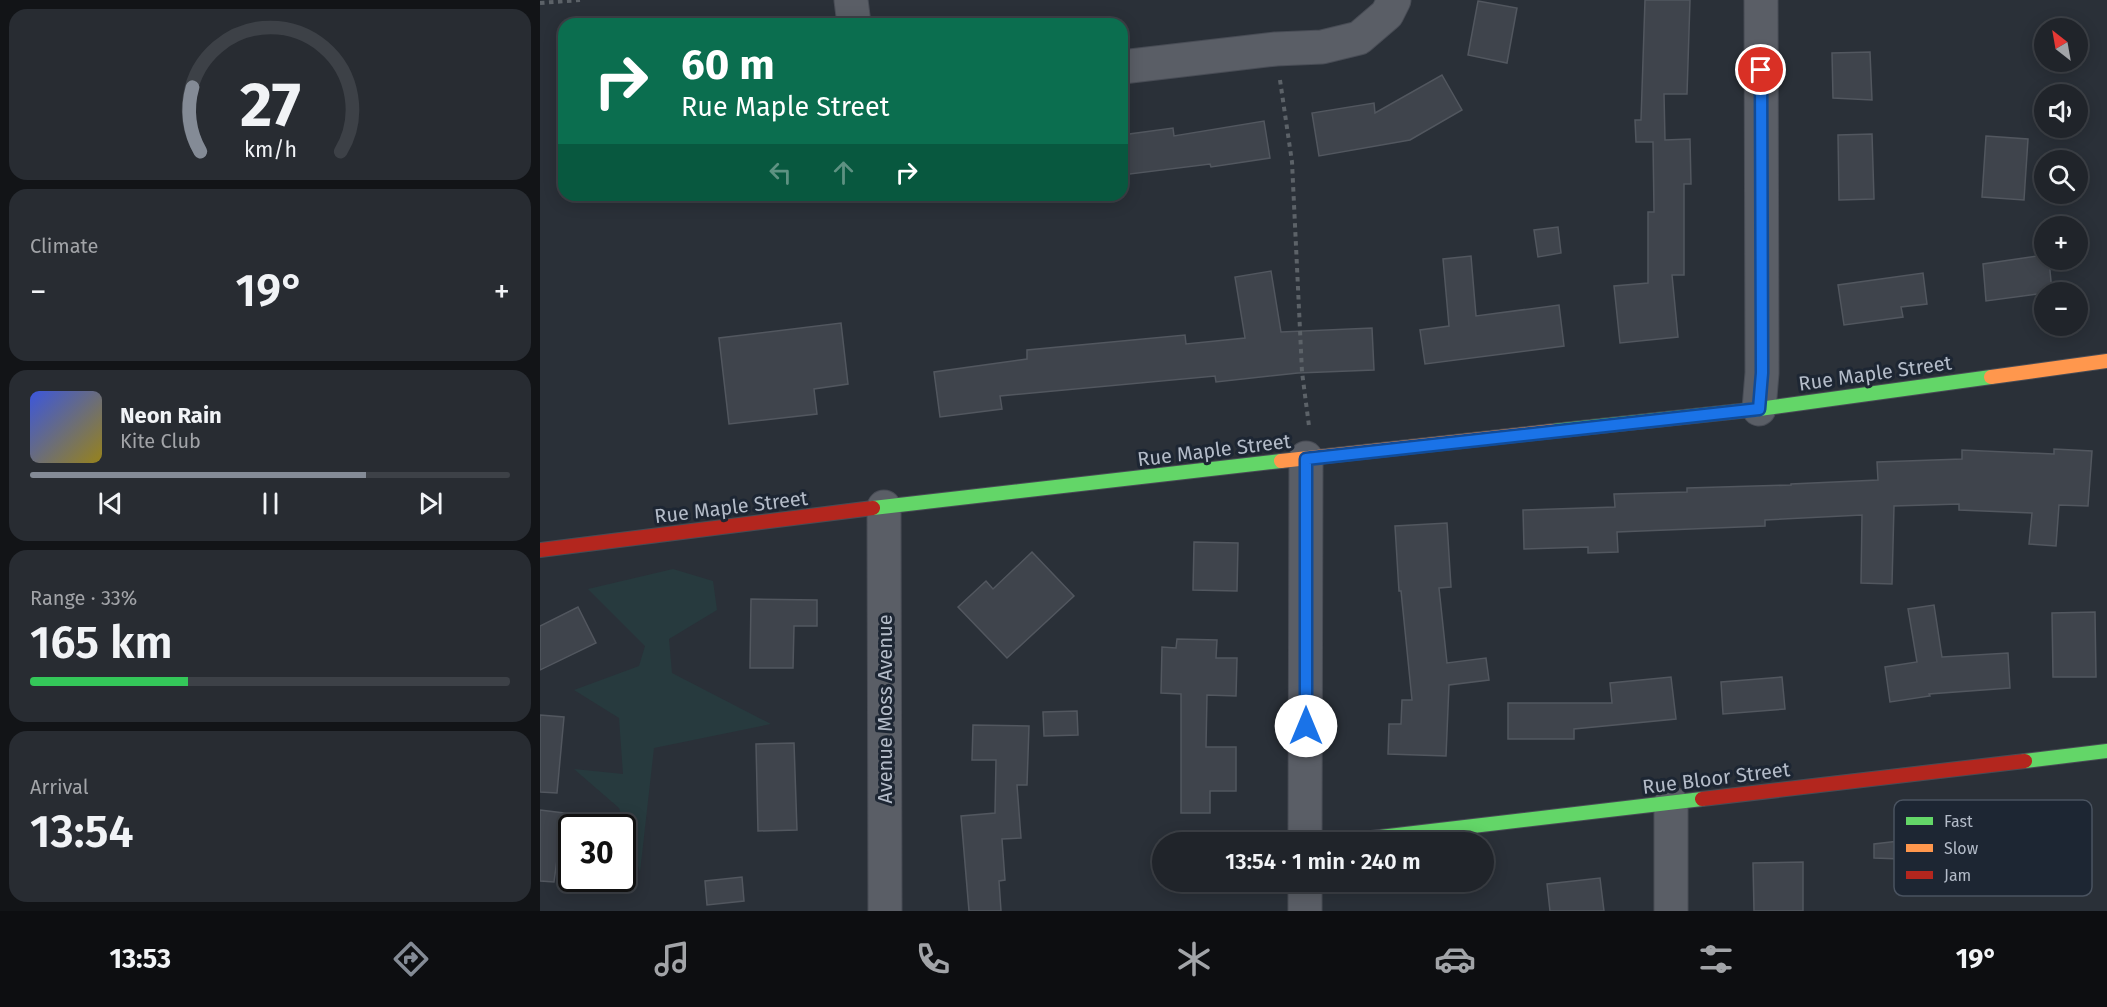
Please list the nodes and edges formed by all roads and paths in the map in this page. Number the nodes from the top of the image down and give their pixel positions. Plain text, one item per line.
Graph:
1 (580, 0) edge
2 (851, 0) edge
3 (1395, 0) edge
4 (1761, 0) edge
5 (540, 3) edge
6 (853, 18) edge
7 (1275, 49) junction
8 (1128, 66) edge
9 (2107, 361) edge
10 (1759, 409) junction
11 (1309, 426) dead end
12 (1306, 459) junction
13 (884, 507) junction
14 (540, 550) edge
15 (2107, 751) edge
16 (1671, 803) junction
17 (1305, 832) edge
18 (1423, 832) edge
19 (1305, 892) edge
20 (885, 911) edge
21 (1305, 911) edge
22 (1671, 911) edge

1 - 5 path
2 - 6 street
3 - 7 street
4 - 10 street
7 - 8 street
7 - 11 path
9 - 10 street, Rue Maple Street
10 - 12 street, Rue Maple Street
12 - 13 street, Rue Maple Street
12 - 17 street
13 - 14 street, Rue Maple Street
13 - 20 street, Avenue Moss Avenue
15 - 16 street, Rue Bloor Street
16 - 18 street, Rue Bloor Street
16 - 22 street
19 - 21 street

